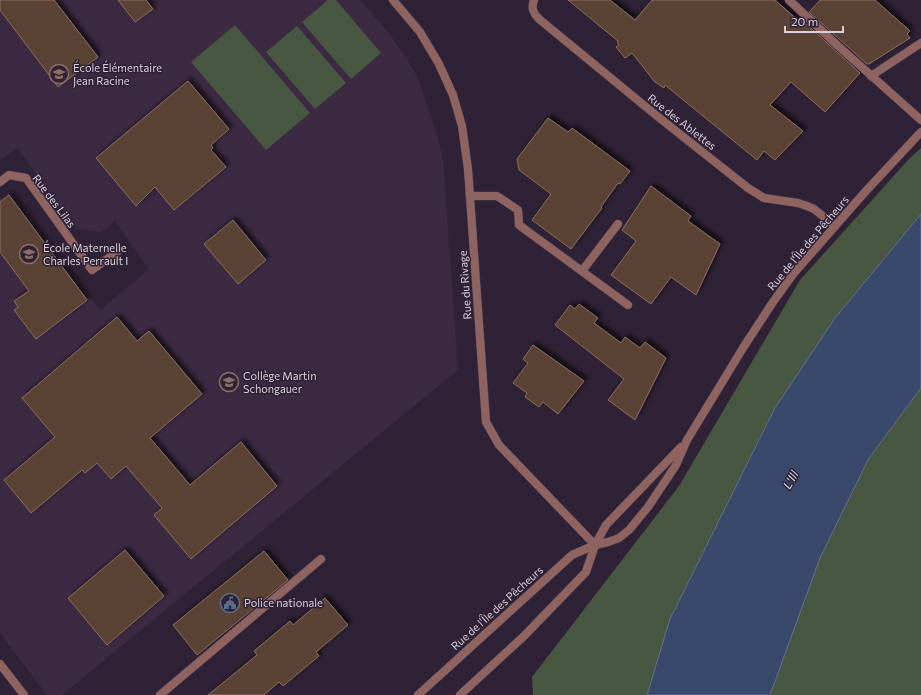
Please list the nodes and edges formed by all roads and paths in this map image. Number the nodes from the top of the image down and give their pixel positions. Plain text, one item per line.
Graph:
1 (393, 0) edge
2 (789, 0) edge
3 (533, 4) edge
4 (921, 43) edge
5 (871, 76) junction
6 (921, 120) edge
7 (921, 132) edge
8 (0, 182) edge
9 (470, 196) junction
10 (618, 224) dead end
11 (834, 226) junction
12 (118, 251) dead end
13 (582, 271) junction
14 (628, 305) dead end
15 (687, 440) junction
16 (595, 545) junction
17 (321, 559) dead end
18 (0, 664) edge
19 (24, 695) edge
20 (160, 695) edge
21 (418, 695) edge
22 (460, 695) edge

1 - 9 street, Rue du Rivage
2 - 5 street
3 - 11 street, Rue des Ablettes
4 - 5 street
5 - 6 street
7 - 11 street, Rue de l'Île des Pêcheurs
8 - 12 street, Rue des Lilas
9 - 13 street
9 - 16 street, Rue du Rivage
10 - 13 street
11 - 15 street, Rue de l'Île des Pêcheurs
13 - 14 street
15 - 16 street, Rue de l'Île des Pêcheurs
15 - 16 street, Rue de l'Île des Pêcheurs
16 - 21 street, Rue de l'Île des Pêcheurs
16 - 22 street, Rue de l'Île des Pêcheurs
17 - 20 street
18 - 19 street

